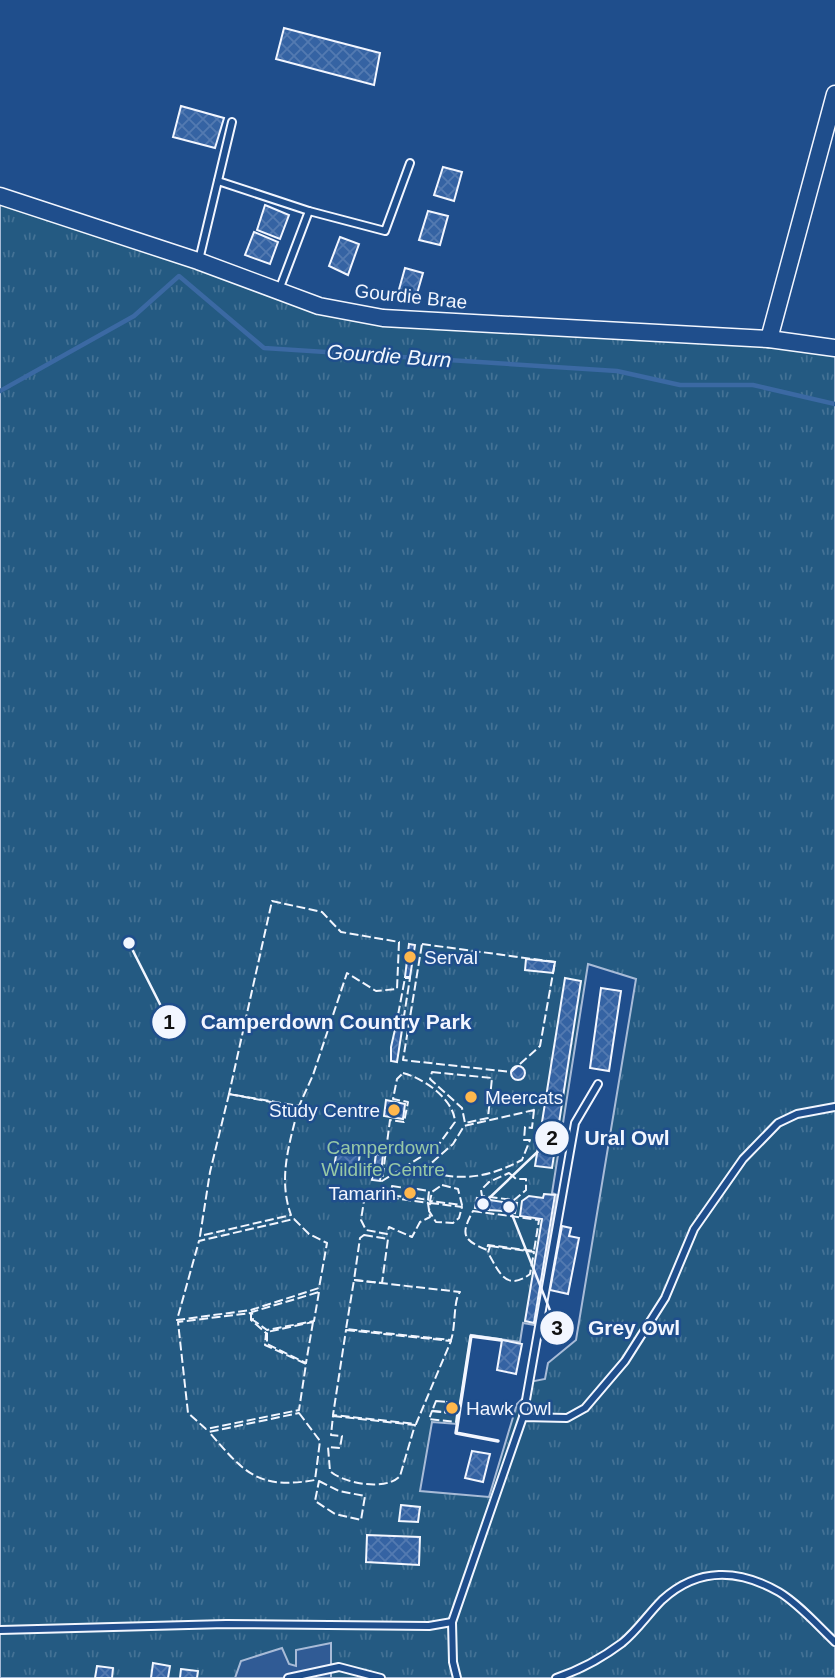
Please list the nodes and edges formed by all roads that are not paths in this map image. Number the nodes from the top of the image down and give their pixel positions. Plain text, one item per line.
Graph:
1 (835, 94) edge
2 (232, 122) dead end
3 (410, 163) dead end
4 (218, 181) junction
5 (0, 196) edge
6 (309, 211) junction
7 (198, 261) junction
8 (279, 290) junction
9 (769, 339) junction
10 (835, 348) edge
11 (598, 1084) dead end
12 (835, 1107) edge
13 (523, 1417) junction
14 (452, 1622) junction
15 (0, 1630) edge
16 (835, 1642) edge
17 (288, 1678) edge
18 (381, 1678) edge
19 (457, 1678) edge
20 (556, 1678) edge

1 - 9 street
2 - 4 lane
3 - 6 lane
4 - 6 lane
4 - 7 lane
5 - 7 street, Gourdie Brae
6 - 8 lane
7 - 8 street, Gourdie Brae
8 - 9 street, Gourdie Brae
9 - 10 street, Gourdie Brae
11 - 13 lane
12 - 13 lane
13 - 14 lane
14 - 15 lane
14 - 19 lane
16 - 20 lane
17 - 18 lane

